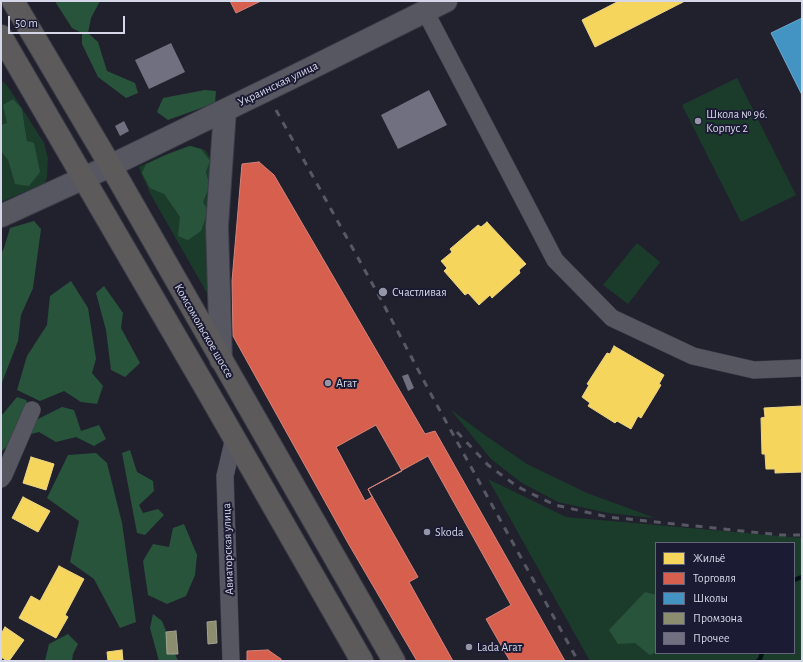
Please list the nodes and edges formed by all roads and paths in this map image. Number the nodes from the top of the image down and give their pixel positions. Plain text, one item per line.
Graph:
1 (13, 1) edge
2 (446, 1) edge
3 (425, 11) junction
4 (1, 36) edge
5 (225, 110) junction
6 (110, 166) junction
7 (84, 179) junction
8 (1, 216) edge
9 (221, 360) junction
10 (802, 368) edge
11 (32, 410) dead end
12 (234, 438) junction
13 (1, 479) edge
14 (231, 661) edge
15 (362, 661) edge
16 (394, 661) edge

1 - 6 main road, Комсомольское шоссе
2 - 3 street, Украинская улица
3 - 5 street, Украинская улица
3 - 10 street
4 - 7 main road
5 - 6 street, Украинская улица
5 - 9 street
6 - 7 street, Украинская улица
6 - 9 main road, Комсомольское шоссе
7 - 8 street, Украинская улица
7 - 12 main road
9 - 16 main road, Комсомольское шоссе
11 - 13 street
12 - 14 street, Авиаторская улица
12 - 15 main road

